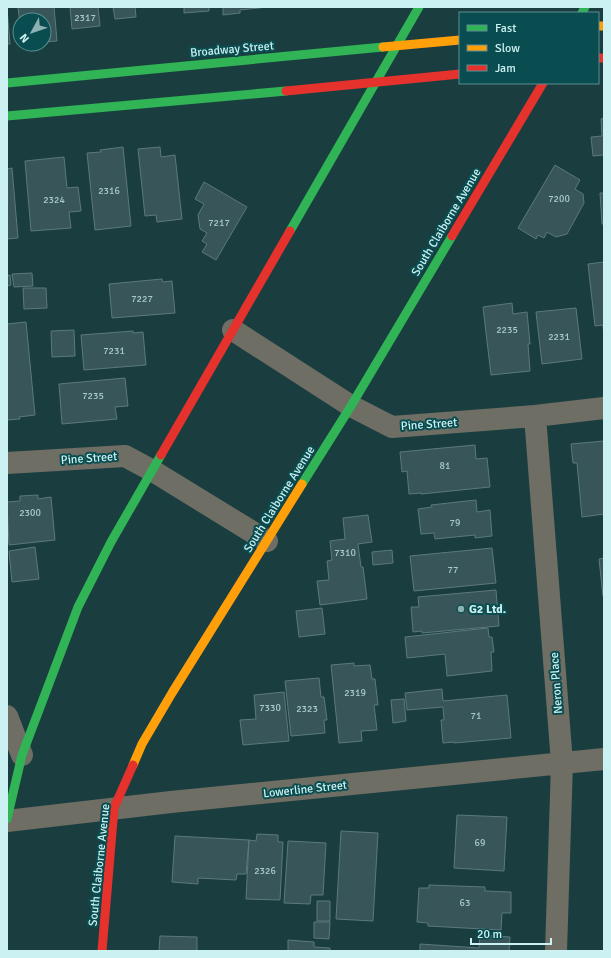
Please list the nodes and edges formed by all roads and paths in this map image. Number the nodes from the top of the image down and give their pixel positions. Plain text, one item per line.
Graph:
1 (419, 7) edge
2 (459, 40) edge
3 (397, 46) junction
4 (459, 74) edge
5 (7, 83) edge
6 (375, 83) junction
7 (542, 84) edge
8 (7, 116) edge
9 (233, 330) junction
10 (351, 406) junction
11 (604, 408) edge
12 (535, 416) junction
13 (7, 463) edge
14 (153, 471) junction
15 (267, 541) junction
16 (7, 716) edge
17 (22, 755) junction
18 (604, 759) edge
19 (562, 763) junction
20 (114, 808) junction
21 (7, 820) edge
22 (102, 951) edge
23 (556, 951) edge

1 - 3 main road
2 - 3 main road, Broadway Street
3 - 5 main road, Broadway Street
3 - 6 main road
4 - 6 main road
6 - 8 main road
6 - 9 main road
7 - 10 main road, South Claiborne Avenue
9 - 10 street, Pine Street
9 - 14 main road
10 - 12 street, Pine Street
10 - 15 main road, South Claiborne Avenue
11 - 12 street, Pine Street
12 - 19 street, Neron Place
13 - 14 street, Pine Street
14 - 15 street, Pine Street
14 - 17 main road
15 - 20 main road, South Claiborne Avenue
16 - 17 street
17 - 21 main road
18 - 19 street, Lowerline Street
19 - 20 street, Lowerline Street
19 - 23 street, Neron Place
20 - 21 street, Lowerline Street
20 - 22 main road, South Claiborne Avenue

